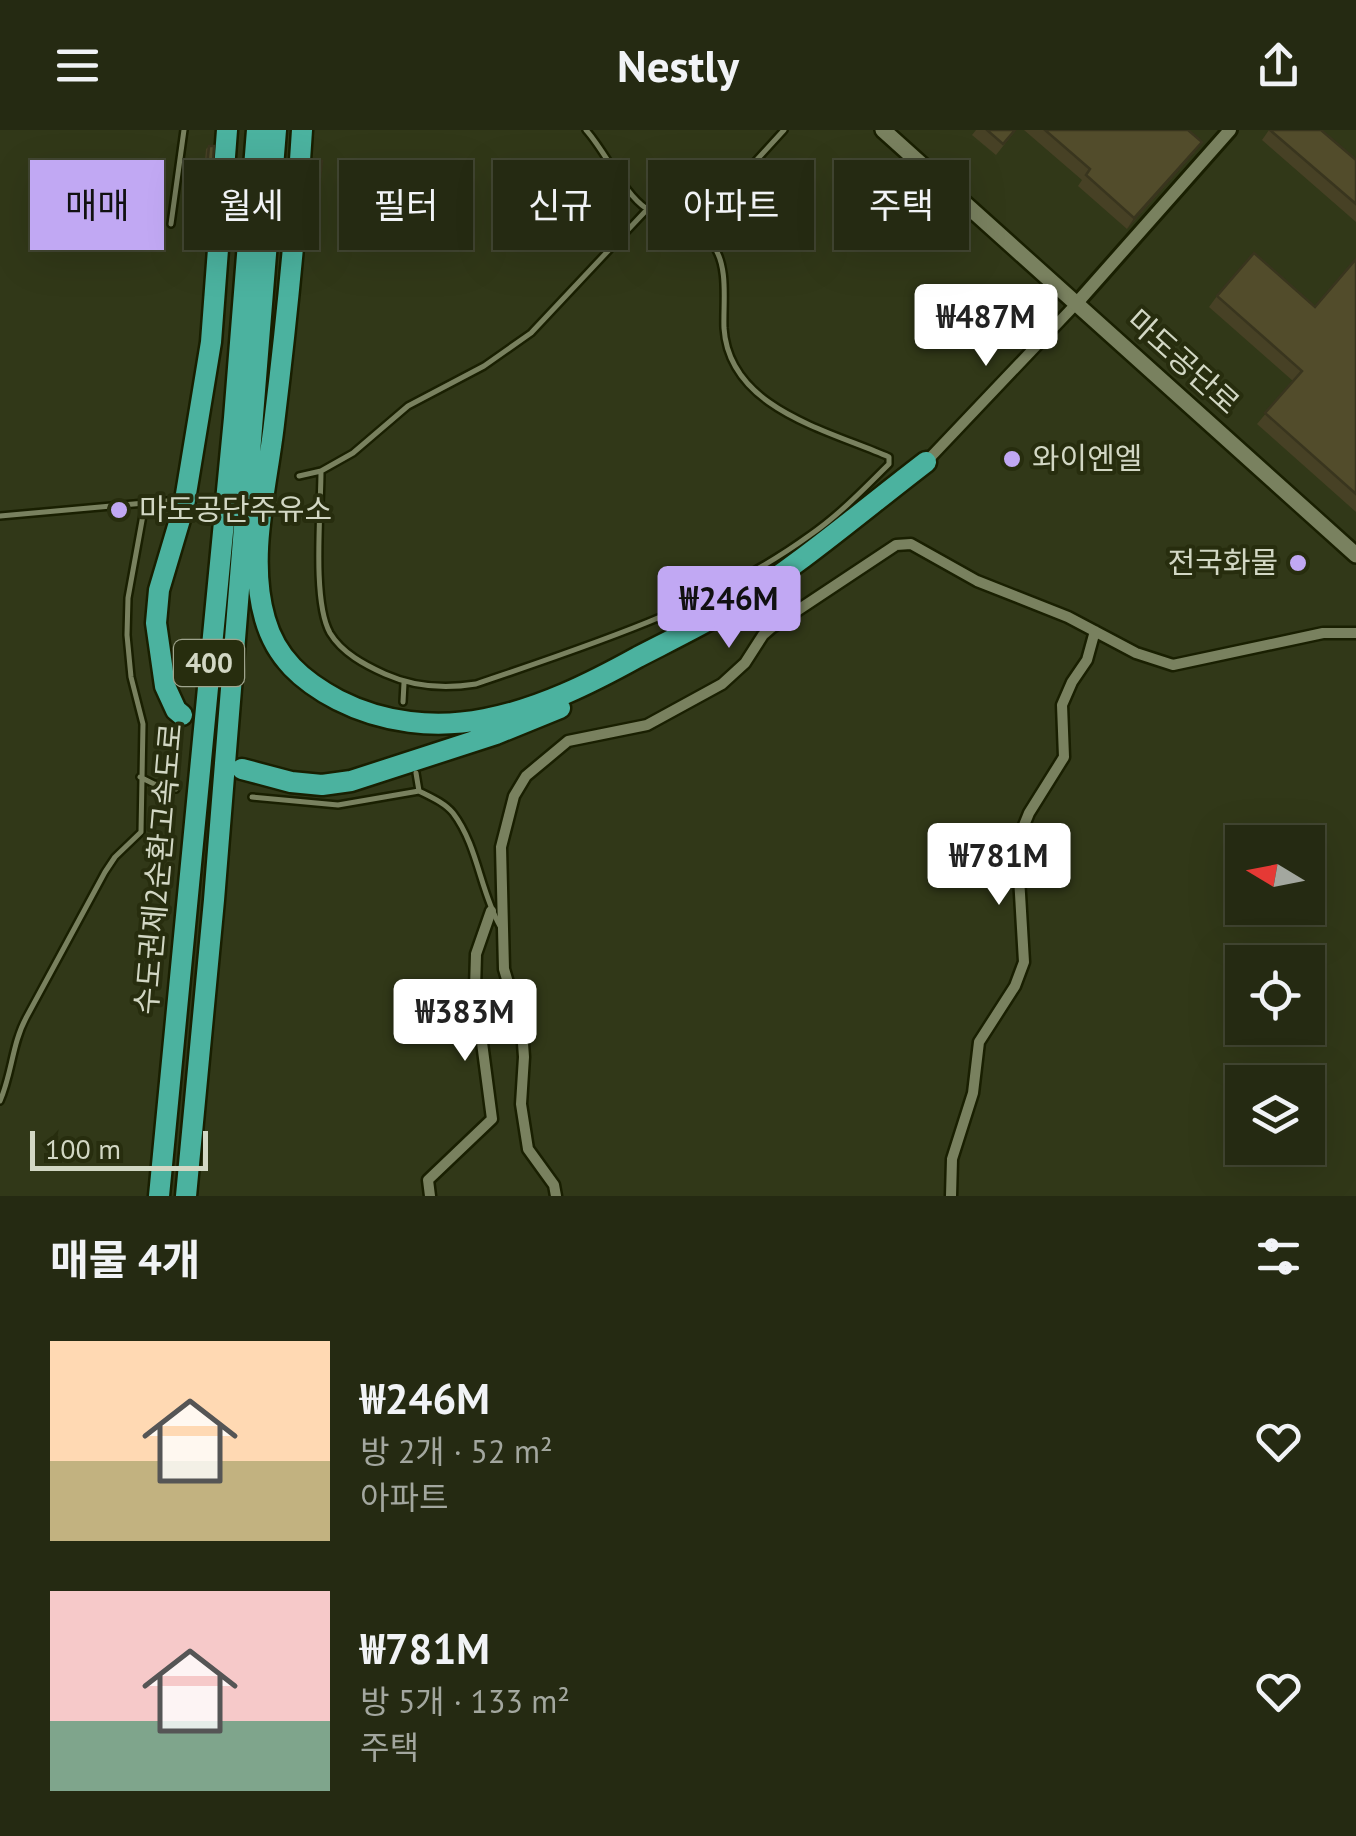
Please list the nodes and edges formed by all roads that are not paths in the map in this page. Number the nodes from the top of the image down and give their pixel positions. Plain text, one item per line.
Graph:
1 (184, 130) edge
2 (227, 130) edge
3 (257, 130) edge
4 (276, 130) edge
5 (302, 130) edge
6 (586, 130) edge
7 (784, 130) edge
8 (883, 130) edge
9 (1230, 130) edge
10 (646, 208) junction
11 (171, 224) dead end
12 (1076, 304) junction
13 (926, 462) junction
14 (321, 471) junction
15 (299, 476) dead end
16 (167, 501) dead end
17 (145, 504) junction
18 (0, 516) edge
19 (1356, 555) edge
20 (1094, 632) junction
21 (1356, 633) edge
22 (404, 682) junction
23 (403, 702) dead end
24 (182, 715) dead end
25 (242, 769) dead end
26 (416, 772) dead end
27 (140, 777) junction
28 (176, 789) dead end
29 (420, 791) junction
30 (252, 797) dead end
31 (491, 911) junction
32 (504, 934) junction
33 (0, 1101) edge
34 (159, 1196) edge
35 (186, 1196) edge
36 (430, 1196) edge
37 (556, 1196) edge
38 (950, 1196) edge

1 - 11 lane
2 - 24 highway
3 - 34 highway, 수도권제2순환고속도로 / 400
4 - 35 highway, 수도권제2순환고속도로 / 400
5 - 13 highway
6 - 10 lane
7 - 10 lane
8 - 12 main road, 마도공단로
9 - 12 street
10 - 14 lane
10 - 22 lane
12 - 13 street
12 - 19 main road, 마도공단로
13 - 25 highway
14 - 15 lane
14 - 22 lane
16 - 17 lane
17 - 18 lane
17 - 27 lane
20 - 21 street
20 - 32 street
20 - 38 street
22 - 23 lane
26 - 29 lane
27 - 28 lane
27 - 33 lane
29 - 30 lane
29 - 31 lane
31 - 32 lane
31 - 36 street
32 - 37 street

